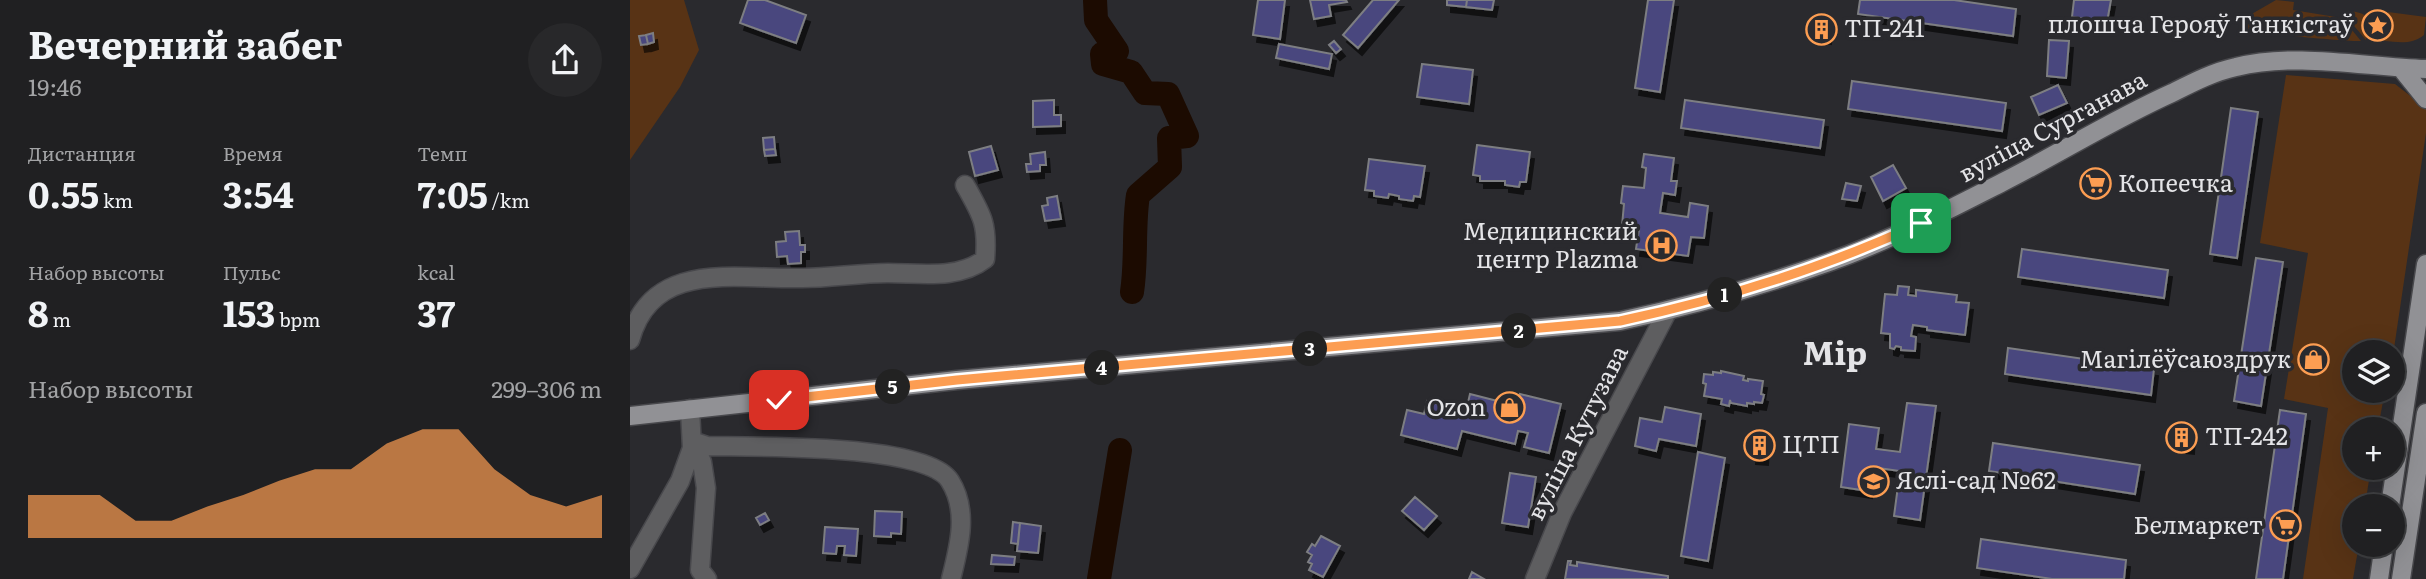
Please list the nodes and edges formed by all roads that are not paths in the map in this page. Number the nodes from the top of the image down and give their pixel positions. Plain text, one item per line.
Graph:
1 (2426, 58) edge
2 (2401, 68) junction
3 (2426, 69) edge
4 (2426, 99) edge
5 (965, 185) dead end
6 (2426, 264) edge
7 (1668, 310) junction
8 (630, 340) edge
9 (690, 409) junction
10 (2426, 413) edge
11 (630, 416) edge
12 (692, 441) junction
13 (2392, 494) edge
14 (2382, 557) edge
15 (630, 569) edge
16 (1537, 576) edge
17 (707, 579) edge
18 (951, 579) edge
19 (2379, 579) edge
20 (2401, 579) edge

1 - 2 main road
2 - 3 main road, вуліца Сурганава
2 - 4 main road
2 - 7 main road, вуліца Сурганава
5 - 8 street
6 - 13 main road
7 - 9 main road, вуліца Сурганава
7 - 16 street, вуліца Кутузава
9 - 11 main road, вуліца Сурганава
9 - 12 street
10 - 20 main road
12 - 15 street
12 - 17 street
12 - 18 street
14 - 19 main road

